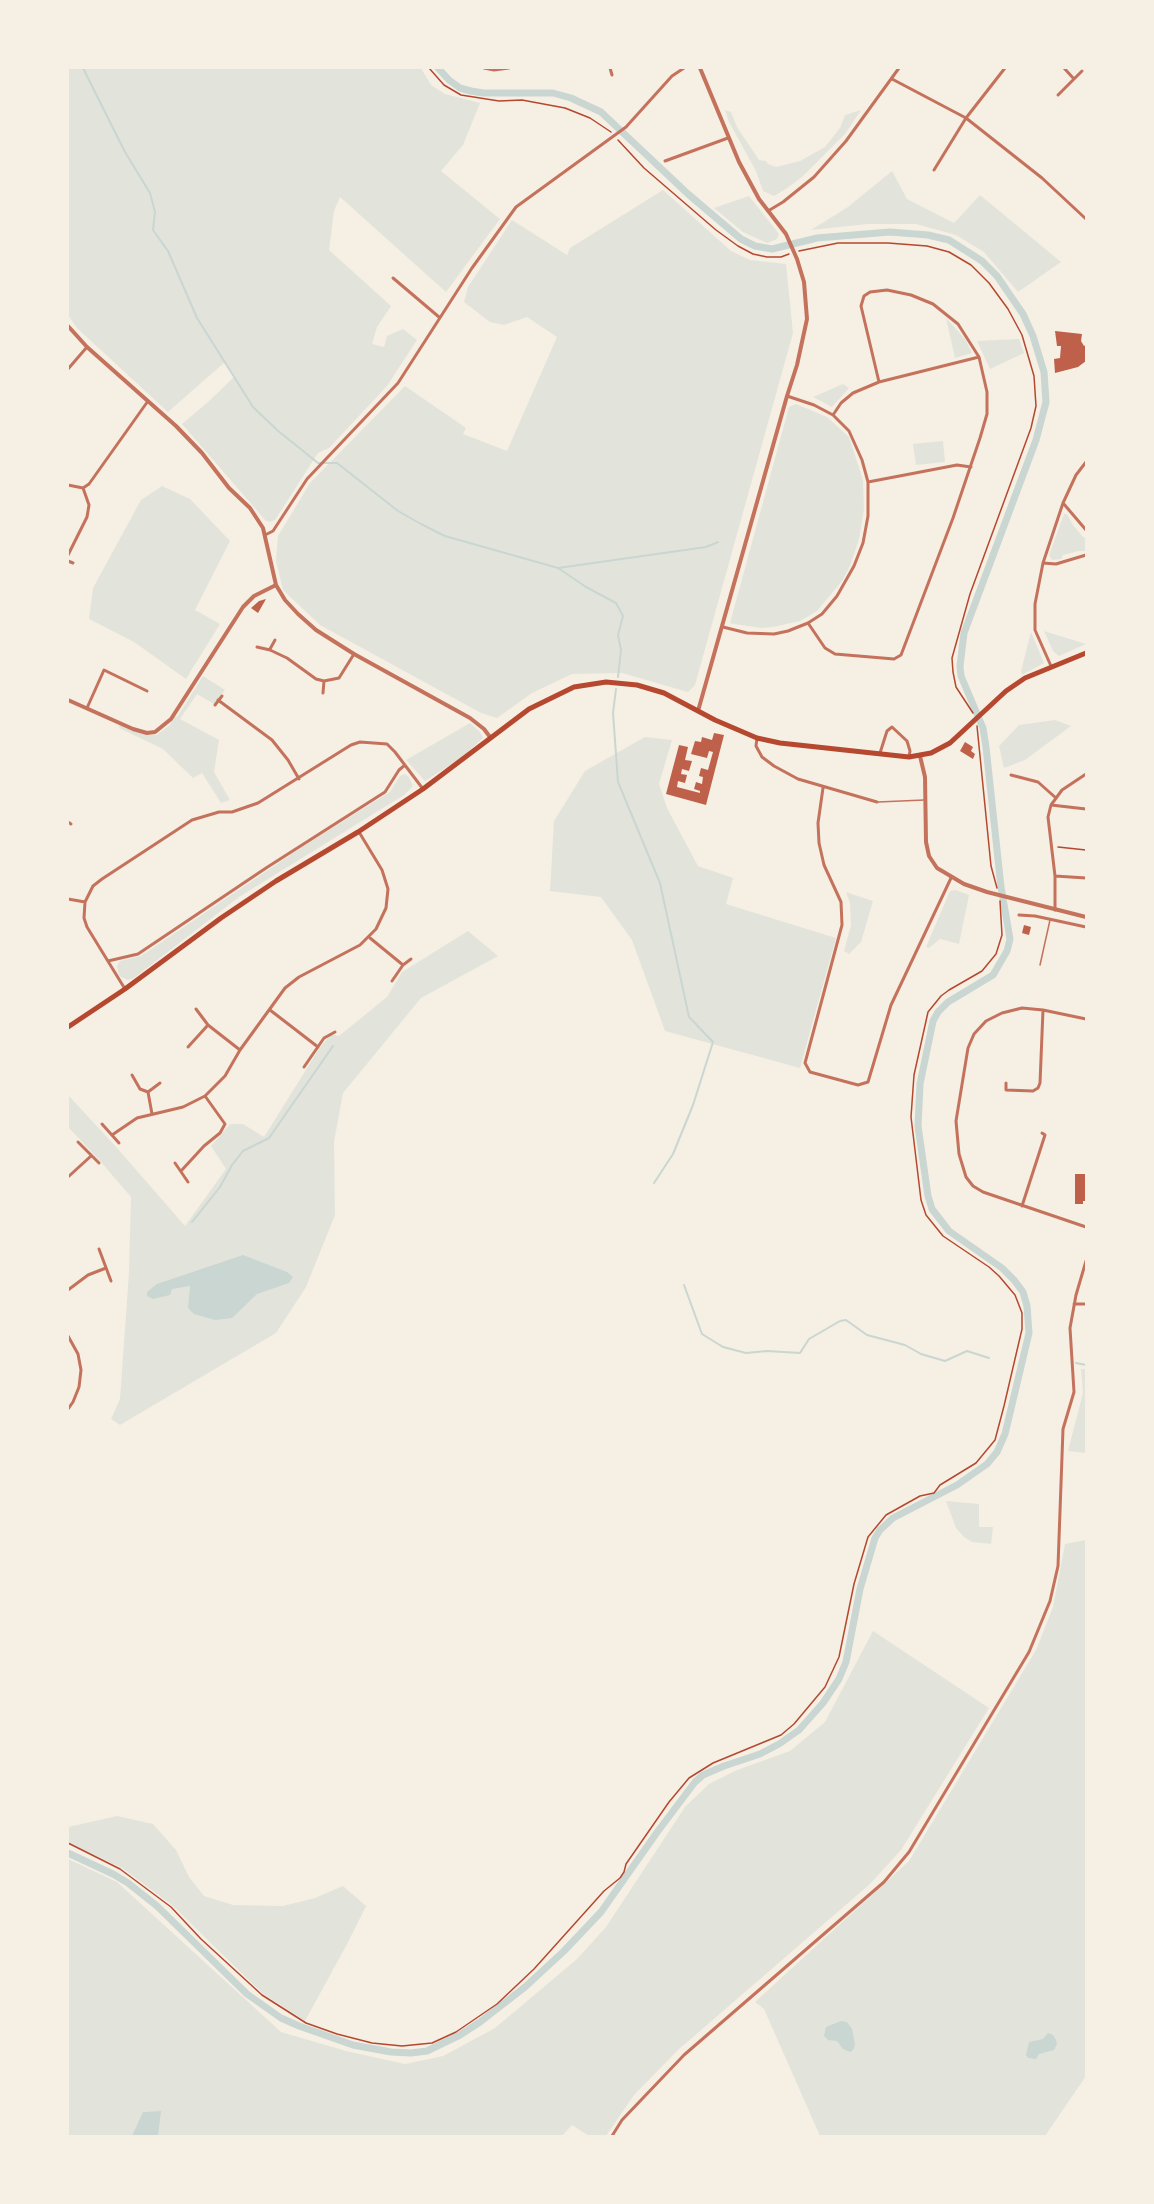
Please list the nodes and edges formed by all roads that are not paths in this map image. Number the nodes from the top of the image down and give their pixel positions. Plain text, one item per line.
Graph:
1 (484, 68) edge
2 (509, 68) edge
3 (610, 68) edge
4 (684, 68) edge
5 (700, 68) edge
6 (899, 68) edge
7 (1005, 68) edge
8 (1064, 68) edge
9 (1082, 71) dead end
10 (612, 75) dead end
11 (892, 79) junction
12 (1074, 79) junction
13 (1058, 95) dead end
14 (966, 118) junction
15 (728, 138) junction
16 (665, 160) dead end
17 (934, 170) dead end
18 (768, 211) junction
19 (1086, 219) edge
20 (393, 278) dead end
21 (439, 317) junction
22 (68, 326) edge
23 (87, 347) junction
24 (979, 357) junction
25 (68, 369) edge
26 (879, 382) junction
27 (787, 396) junction
28 (148, 400) junction
29 (832, 415) junction
30 (1086, 462) edge
31 (971, 467) junction
32 (868, 482) junction
33 (68, 485) edge
34 (83, 488) junction
35 (1063, 503) junction
36 (1086, 530) edge
37 (265, 536) junction
38 (68, 555) edge
39 (1086, 555) edge
40 (68, 561) edge
41 (74, 563) dead end
42 (1043, 563) junction
43 (276, 585) junction
44 (808, 623) junction
45 (723, 627) junction
46 (275, 640) dead end
47 (257, 647) dead end
48 (270, 650) junction
49 (1086, 653) edge
50 (354, 654) junction
51 (1051, 666) junction
52 (98, 667) dead end
53 (104, 669) junction
54 (324, 681) junction
55 (147, 691) dead end
56 (323, 693) dead end
57 (222, 696) dead end
58 (68, 700) edge
59 (218, 700) junction
60 (215, 705) dead end
61 (87, 708) junction
62 (698, 711) junction
63 (490, 737) junction
64 (757, 738) junction
65 (879, 755) junction
66 (920, 756) junction
67 (909, 757) junction
68 (405, 765) junction
69 (1086, 774) edge
70 (1011, 775) dead end
71 (299, 779) junction
72 (823, 788) junction
73 (423, 789) junction
74 (1056, 798) junction
75 (925, 800) junction
76 (877, 802) joint
77 (1051, 805) junction
78 (1086, 809) edge
79 (358, 832) junction
80 (1055, 876) junction
81 (951, 878) junction
82 (1086, 878) edge
83 (68, 898) edge
84 (85, 902) junction
85 (1055, 910) junction
86 (1019, 915) dead end
87 (1086, 917) edge
88 (1050, 919) junction
89 (1086, 927) edge
90 (369, 937) junction
91 (411, 959) dead end
92 (108, 961) junction
93 (403, 965) junction
94 (1040, 965) dead end
95 (392, 981) dead end
96 (125, 989) junction
97 (196, 1009) dead end
98 (270, 1010) junction
99 (1043, 1010) junction
100 (1086, 1019) edge
101 (208, 1025) junction
102 (68, 1027) edge
103 (335, 1032) dead end
104 (188, 1047) dead end
105 (318, 1047) junction
106 (240, 1050) junction
107 (304, 1067) dead end
108 (132, 1075) dead end
109 (160, 1083) dead end
110 (1006, 1083) dead end
111 (148, 1092) junction
112 (205, 1096) junction
113 (152, 1114) junction
114 (102, 1124) dead end
115 (1042, 1134) dead end
116 (112, 1135) junction
117 (78, 1142) dead end
118 (119, 1143) dead end
119 (91, 1156) junction
120 (99, 1163) dead end
121 (175, 1163) dead end
122 (181, 1171) junction
123 (68, 1177) edge
124 (188, 1182) dead end
125 (1022, 1206) junction
126 (1086, 1227) edge
127 (99, 1249) dead end
128 (1086, 1261) edge
129 (106, 1268) junction
130 (111, 1281) dead end
131 (68, 1290) edge
132 (1074, 1304) junction
133 (1086, 1304) edge
134 (68, 1336) edge
135 (68, 1409) edge
136 (612, 2136) edge

1 - 2 street
3 - 10 street
4 - 21 street
5 - 15 street
6 - 11 street
7 - 14 street
8 - 12 street
9 - 12 street
11 - 14 street
11 - 18 street
12 - 13 street
14 - 17 street
14 - 19 street
15 - 16 street
15 - 18 street
18 - 27 street
20 - 21 street
21 - 37 street
22 - 23 street
23 - 25 street
23 - 28 street
24 - 26 street
24 - 26 street
24 - 31 street
26 - 29 street
27 - 29 street
27 - 45 street
28 - 34 street
28 - 37 street
29 - 32 street
30 - 35 street
31 - 32 street
31 - 44 street
32 - 44 street
33 - 34 street
34 - 38 street
35 - 36 street
35 - 42 street
37 - 43 street
39 - 42 street
40 - 41 street
42 - 51 street
43 - 50 street
43 - 61 street
44 - 45 street
45 - 62 street
46 - 48 street
47 - 48 street
48 - 54 street
49 - 51 main road
50 - 54 street
50 - 63 street
51 - 66 main road
52 - 53 street
53 - 55 street
53 - 61 street
54 - 56 street
57 - 59 street
58 - 61 street
59 - 60 street
59 - 71 street
62 - 63 main road
62 - 64 main road
63 - 73 main road
64 - 65 main road
64 - 72 street
65 - 67 main road
65 - 67 street
66 - 67 main road
66 - 75 street
68 - 71 street
68 - 73 street
68 - 92 street
69 - 74 street
70 - 74 street
71 - 84 street
72 - 76 street
72 - 81 street
73 - 79 main road
74 - 77 street
75 - 76 lane
75 - 81 street
77 - 78 street
77 - 80 street
79 - 90 street
79 - 96 main road
80 - 82 street
80 - 85 street
81 - 85 street
83 - 84 street
84 - 92 street
85 - 87 street
86 - 88 street
88 - 89 street
88 - 94 lane
90 - 93 street
90 - 98 street
91 - 93 street
92 - 96 street
93 - 95 street
96 - 102 main road
97 - 101 street
98 - 105 street
98 - 106 street
99 - 100 street
99 - 110 street
99 - 125 street
101 - 104 street
101 - 106 street
103 - 105 street
105 - 107 street
106 - 112 street
108 - 111 street
109 - 111 street
111 - 113 street
112 - 113 street
112 - 122 street
113 - 116 street
114 - 116 street
115 - 125 street
116 - 118 street
117 - 119 street
119 - 120 street
119 - 123 street
121 - 122 street
122 - 124 street
125 - 126 street
127 - 129 street
128 - 132 street
129 - 130 street
129 - 131 street
132 - 133 street
132 - 136 street
134 - 135 street

